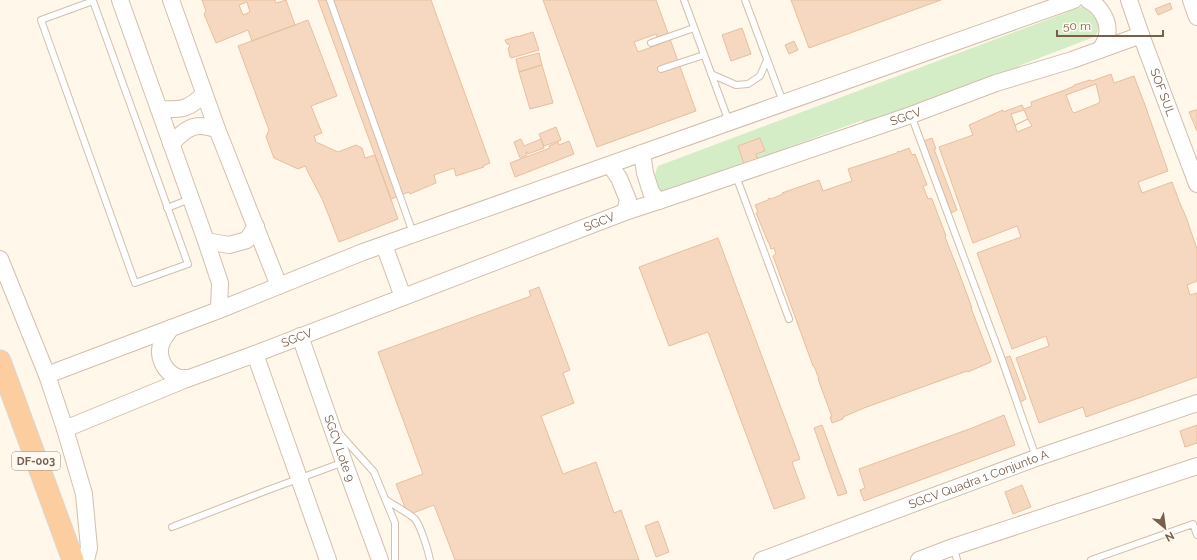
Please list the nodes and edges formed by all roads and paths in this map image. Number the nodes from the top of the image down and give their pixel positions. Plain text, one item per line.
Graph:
1 (120, 0) edge
2 (171, 0) edge
3 (330, 0) edge
4 (684, 0) edge
5 (745, 0) edge
6 (1074, 0) edge
7 (1088, 0) edge
8 (1129, 0) edge
9 (1191, 0) edge
10 (1197, 17) edge
11 (694, 28) junction
12 (1141, 35) junction
13 (650, 43) dead end
14 (1100, 50) junction
15 (704, 55) junction
16 (768, 60) junction
17 (661, 69) dead end
18 (711, 74) junction
19 (204, 94) junction
20 (783, 102) junction
21 (159, 109) junction
22 (911, 115) junction
23 (729, 122) junction
24 (217, 129) junction
25 (171, 144) junction
26 (642, 152) junction
27 (610, 165) junction
28 (735, 174) junction
29 (1197, 184) edge
30 (191, 199) junction
31 (659, 201) junction
32 (167, 208) junction
33 (625, 212) junction
34 (256, 226) junction
35 (413, 234) junction
36 (206, 241) junction
37 (384, 245) junction
38 (0, 259) edge
39 (279, 286) junction
40 (403, 297) junction
41 (219, 310) junction
42 (789, 319) dead end
43 (171, 328) junction
44 (300, 336) junction
45 (255, 354) junction
46 (0, 361) edge
47 (47, 375) junction
48 (187, 378) junction
49 (1197, 403) edge
50 (330, 422) junction
51 (66, 429) junction
52 (1036, 458) junction
53 (344, 462) junction
54 (1197, 466) edge
55 (299, 479) junction
56 (385, 500) junction
57 (172, 527) dead end
58 (1197, 535) edge
59 (955, 554) edge
60 (72, 560) edge
61 (86, 560) edge
62 (328, 560) edge
63 (380, 560) edge
64 (395, 560) edge
65 (430, 560) edge
66 (762, 560) edge
67 (919, 560) edge
68 (1091, 560) edge

1 - 21 street
2 - 19 street
3 - 35 lane
4 - 11 lane
5 - 16 lane
6 - 20 street
7 - 14 street
8 - 12 street, SOF SUL
9 - 10 street
11 - 13 lane
11 - 15 lane
12 - 14 street, SGCV
12 - 29 street, SOF SUL
14 - 22 street, SGCV
15 - 17 lane
15 - 18 lane
16 - 18 lane
16 - 20 lane
18 - 23 lane
19 - 21 street
19 - 24 street
20 - 23 street
21 - 25 street
22 - 28 street, SGCV
22 - 52 lane
23 - 26 street
24 - 25 street
24 - 34 street
25 - 30 street
26 - 27 street
26 - 31 street
27 - 33 street
27 - 35 street
28 - 31 street, SGCV
28 - 42 lane
30 - 32 lane
30 - 36 street
31 - 33 street, SGCV
32 - 32 lane
33 - 40 street, SGCV
34 - 36 street
34 - 39 street
35 - 37 street
36 - 41 street
37 - 39 street
37 - 40 street
38 - 47 street
39 - 41 street
40 - 44 street, SGCV
41 - 43 street
43 - 47 street
43 - 48 street
44 - 45 street, SGCV
44 - 50 street, SGCV Lote 9
45 - 48 street, SGCV
45 - 55 street
46 - 60 highway, DF-003
47 - 51 street
48 - 51 street, SGCV
49 - 52 street, SGCV Quadra 1 Conjunto A
50 - 53 street, SGCV Lote 9
50 - 56 lane
51 - 61 street
52 - 66 street, SGCV Quadra 1 Conjunto A
53 - 55 lane
53 - 63 street, SGCV Lote 9
54 - 59 street
55 - 57 lane
55 - 62 street
56 - 64 lane
56 - 65 lane
58 - 68 lane
59 - 67 street

